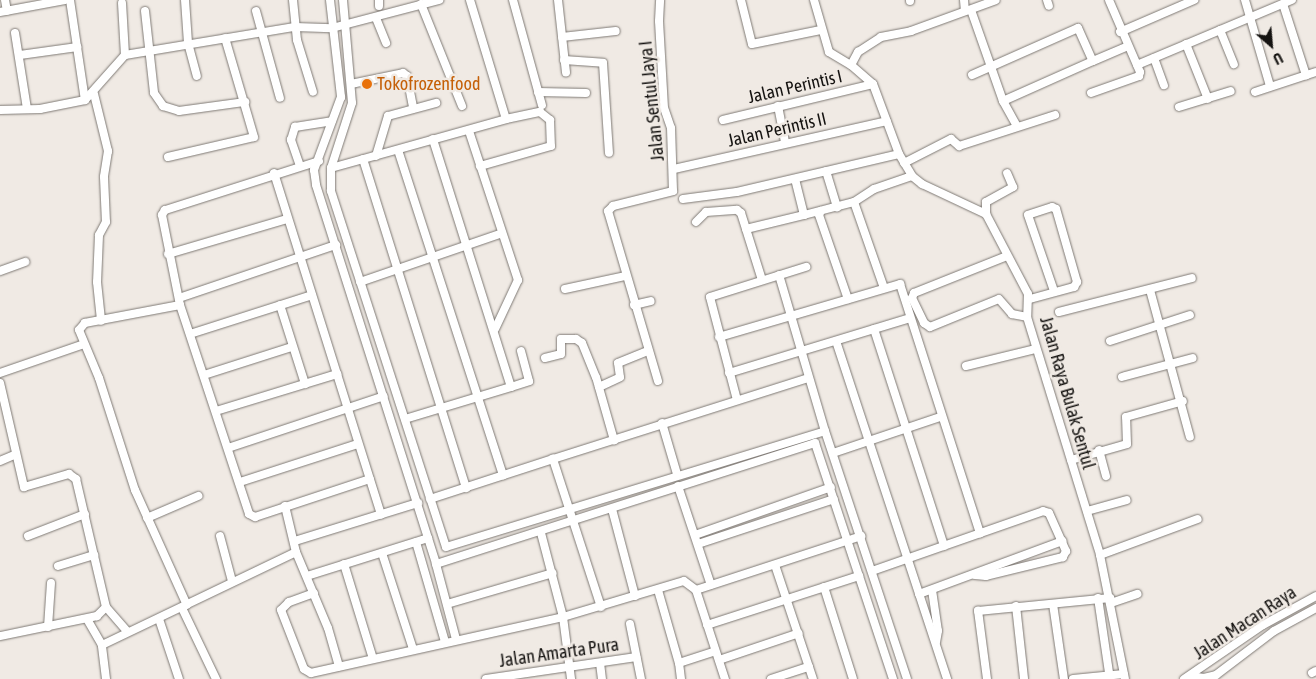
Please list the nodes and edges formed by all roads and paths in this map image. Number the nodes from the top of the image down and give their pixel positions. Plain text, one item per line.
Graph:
1 (5, 0) edge
2 (65, 0) edge
3 (70, 0) edge
4 (185, 0) edge
5 (293, 0) edge
6 (330, 0) edge
7 (342, 0) edge
8 (470, 0) edge
9 (513, 0) edge
10 (558, 0) edge
11 (660, 0) edge
12 (741, 0) edge
13 (814, 0) edge
14 (964, 0) edge
15 (996, 0) edge
16 (1108, 0) edge
17 (1194, 0) edge
18 (1245, 0) edge
19 (1292, 0) edge
20 (436, 1) edge
21 (122, 2) dead end
22 (421, 4) junction
23 (1284, 4) junction
24 (968, 10) junction
25 (145, 11) dead end
26 (256, 11) dead end
27 (4, 12) edge
28 (1252, 17) junction
29 (376, 18) junction
30 (345, 25) junction
31 (295, 28) junction
32 (332, 28) junction
33 (821, 30) junction
34 (1220, 30) junction
35 (616, 32) dead end
36 (1120, 32) junction
37 (15, 33) dead end
38 (259, 33) junction
39 (562, 37) junction
40 (226, 38) junction
41 (188, 43) junction
42 (386, 43) dead end
43 (1186, 44) junction
44 (77, 47) junction
45 (1126, 47) junction
46 (150, 51) junction
47 (20, 55) junction
48 (125, 55) junction
49 (1154, 58) junction
50 (564, 60) junction
51 (1092, 61) junction
52 (1234, 64) dead end
53 (851, 65) junction
54 (1137, 65) junction
55 (991, 67) junction
56 (1316, 72) edge
57 (566, 73) dead end
58 (972, 75) dead end
59 (1306, 75) junction
60 (197, 76) dead end
61 (351, 84) junction
62 (874, 84) junction
63 (1164, 85) dead end
64 (1270, 86) junction
65 (1231, 91) dead end
66 (313, 92) dead end
67 (538, 92) junction
68 (1255, 92) dead end
69 (586, 93) dead end
70 (1091, 93) dead end
71 (94, 94) junction
72 (280, 98) dead end
73 (1208, 99) junction
74 (85, 100) junction
75 (1003, 101) junction
76 (245, 102) junction
77 (436, 103) dead end
78 (542, 105) dead end
79 (462, 106) dead end
80 (778, 106) junction
81 (1179, 107) dead end
82 (413, 108) junction
83 (0, 110) edge
84 (27, 110) junction
85 (1055, 115) dead end
86 (506, 119) junction
87 (723, 120) dead end
88 (888, 121) junction
89 (332, 122) junction
90 (1017, 126) junction
91 (469, 131) junction
92 (434, 139) junction
93 (785, 143) junction
94 (398, 150) junction
95 (608, 152) dead end
96 (899, 154) junction
97 (376, 156) junction
98 (168, 157) dead end
99 (363, 159) junction
100 (318, 161) junction
101 (904, 164) junction
102 (300, 166) junction
103 (480, 166) junction
104 (331, 168) junction
105 (674, 169) junction
106 (314, 170) junction
107 (826, 171) junction
108 (274, 173) junction
109 (1008, 174) dead end
110 (912, 176) junction
111 (329, 177) junction
112 (795, 179) junction
113 (683, 200) dead end
114 (854, 202) junction
115 (837, 207) junction
116 (821, 211) junction
117 (986, 214) junction
118 (804, 215) junction
119 (286, 218) junction
120 (696, 222) dead end
121 (746, 229) junction
122 (502, 233) junction
123 (336, 244) junction
124 (468, 244) junction
125 (168, 254) junction
126 (1007, 256) junction
127 (433, 257) junction
128 (299, 258) junction
129 (25, 262) dead end
130 (806, 267) dead end
131 (398, 269) junction
132 (0, 271) edge
133 (779, 275) junction
134 (625, 276) junction
135 (1192, 278) dead end
136 (762, 280) junction
137 (360, 282) junction
138 (884, 288) junction
139 (564, 289) dead end
140 (1150, 290) junction
141 (1054, 291) junction
142 (312, 295) junction
143 (848, 299) junction
144 (1030, 299) junction
145 (651, 300) dead end
146 (180, 302) junction
147 (280, 305) junction
148 (634, 305) junction
149 (1059, 312) dead end
150 (1190, 315) dead end
151 (791, 317) junction
152 (1027, 317) junction
153 (910, 318) junction
154 (101, 321) junction
155 (1161, 324) junction
156 (495, 329) junction
157 (874, 330) junction
158 (190, 334) junction
159 (719, 337) junction
160 (836, 341) junction
161 (1110, 341) dead end
162 (84, 344) junction
163 (292, 347) junction
164 (1036, 349) junction
165 (521, 351) dead end
166 (648, 351) junction
167 (800, 352) junction
168 (545, 358) dead end
169 (1193, 358) dead end
170 (1172, 363) junction
171 (966, 366) dead end
172 (0, 373) edge
173 (729, 373) junction
174 (337, 374) junction
175 (204, 375) junction
176 (1122, 377) dead end
177 (808, 378) junction
178 (658, 381) dead end
179 (0, 383) edge
180 (304, 384) junction
181 (600, 387) junction
182 (511, 388) junction
183 (384, 396) junction
184 (478, 396) junction
185 (737, 400) junction
186 (1183, 401) junction
187 (441, 407) junction
188 (348, 409) junction
189 (402, 409) junction
190 (216, 411) junction
191 (389, 414) junction
192 (940, 416) junction
193 (405, 418) junction
194 (662, 423) junction
195 (906, 428) junction
196 (825, 431) junction
197 (1190, 437) dead end
198 (614, 440) junction
199 (869, 441) junction
200 (358, 444) junction
201 (228, 448) junction
202 (1099, 450) junction
203 (833, 453) junction
204 (14, 455) junction
205 (553, 459) junction
206 (1071, 460) junction
207 (0, 461) edge
208 (677, 474) junction
209 (503, 475) junction
210 (1106, 476) dead end
211 (370, 479) junction
212 (240, 482) junction
213 (678, 486) junction
214 (830, 487) junction
215 (466, 488) junction
216 (198, 496) dead end
217 (834, 499) junction
218 (430, 500) junction
219 (1127, 500) dead end
220 (418, 503) junction
221 (285, 506) junction
222 (569, 510) junction
223 (612, 510) junction
224 (1087, 511) junction
225 (85, 514) junction
226 (381, 515) junction
227 (147, 518) junction
228 (1198, 519) dead end
229 (574, 523) junction
230 (541, 533) junction
231 (980, 533) junction
232 (695, 535) junction
233 (28, 536) dead end
234 (220, 536) dead end
235 (861, 536) junction
236 (428, 538) junction
237 (848, 540) junction
238 (295, 541) junction
239 (1062, 541) junction
240 (416, 542) junction
241 (698, 544) junction
242 (944, 546) junction
243 (296, 552) junction
244 (382, 553) junction
245 (94, 555) junction
246 (1100, 555) junction
247 (907, 559) junction
248 (344, 564) junction
249 (436, 564) junction
250 (775, 565) junction
251 (58, 566) dead end
252 (872, 571) junction
253 (553, 574) junction
254 (975, 575) junction
255 (307, 576) junction
256 (859, 576) junction
257 (232, 581) junction
258 (51, 583) dead end
259 (711, 585) junction
260 (824, 587) junction
261 (658, 590) junction
262 (696, 590) junction
263 (932, 590) junction
264 (314, 592) junction
265 (919, 594) junction
266 (1137, 594) dead end
267 (635, 596) junction
268 (1316, 596) edge
269 (787, 598) junction
270 (1098, 598) junction
271 (1110, 600) junction
272 (447, 604) junction
273 (1053, 604) junction
274 (1016, 606) junction
275 (106, 607) junction
276 (184, 607) junction
277 (601, 607) junction
278 (1316, 608) edge
279 (563, 617) junction
280 (159, 618) junction
281 (87, 619) junction
282 (630, 624) dead end
283 (707, 625) junction
284 (48, 627) junction
285 (127, 631) junction
286 (799, 634) junction
287 (0, 636) edge
288 (456, 639) junction
289 (445, 642) junction
290 (936, 642) junction
291 (102, 645) junction
292 (413, 649) junction
293 (715, 651) junction
294 (636, 657) junction
295 (373, 659) junction
296 (719, 660) junction
297 (600, 663) junction
298 (679, 663) junction
299 (338, 666) junction
300 (569, 666) junction
301 (810, 666) junction
302 (794, 675) edge
303 (529, 676) edge
304 (1110, 676) edge
305 (1124, 676) edge
306 (1187, 678) edge
307 (106, 679) edge
308 (179, 679) edge
309 (216, 679) edge
310 (490, 679) edge
311 (571, 679) edge
312 (602, 679) edge
313 (641, 679) edge
314 (681, 679) edge
315 (725, 679) edge
316 (771, 679) edge
317 (814, 679) edge
318 (852, 679) edge
319 (894, 679) edge
320 (907, 679) edge
321 (947, 679) edge
322 (987, 679) edge
323 (1024, 679) edge
324 (1064, 679) edge
325 (1073, 679) edge

1 - 27 street
2 - 27 street
3 - 44 street
4 - 41 street
5 - 31 street
6 - 32 street
7 - 30 street
8 - 86 street
9 - 67 street
10 - 39 street
11 - 105 street, Jalan Sentul Jaya I
12 - 33 street
13 - 33 street
14 - 24 street
15 - 24 street
16 - 36 street
17 - 36 street
18 - 28 street
19 - 23 street
20 - 22 street
21 - 48 street
22 - 29 street
22 - 79 street
23 - 28 street
23 - 59 street
24 - 53 street
24 - 55 street
25 - 46 street
26 - 38 street
28 - 34 street
28 - 64 street
29 - 30 street
29 - 42 street
30 - 32 street
30 - 61 street
31 - 32 street
31 - 38 street
31 - 66 street
32 - 89 street
33 - 53 street
34 - 43 street
34 - 52 street
35 - 39 street
36 - 45 street
37 - 47 street
38 - 40 street
38 - 72 street
39 - 50 street
40 - 41 street
40 - 76 street
41 - 46 street
41 - 60 street
43 - 49 street
43 - 73 street
44 - 47 street
44 - 74 street
45 - 51 street
45 - 54 street
46 - 48 street
46 - 76 street
47 - 84 street
48 - 71 street
49 - 54 street
49 - 63 street
50 - 57 street
50 - 95 street
51 - 55 street
51 - 75 street
53 - 62 street
54 - 70 street
55 - 58 street
55 - 75 street
56 - 59 street
59 - 64 street
61 - 82 street
61 - 104 street
62 - 80 street, Jalan Perintis I
62 - 88 street
64 - 68 street
65 - 73 street
67 - 69 street
67 - 78 street
71 - 74 street
71 - 154 street
73 - 81 street
74 - 84 street
75 - 90 street
76 - 98 street
77 - 82 street
80 - 87 street, Jalan Perintis I
80 - 93 street
82 - 97 street
83 - 84 street
85 - 90 street
86 - 91 street
86 - 103 street
88 - 93 street, Jalan Perintis II
88 - 96 street
89 - 100 street
89 - 102 street
90 - 101 street
91 - 92 street
91 - 103 street
92 - 94 street
92 - 124 street
93 - 105 street, Jalan Perintis II
94 - 97 street
94 - 127 street
96 - 101 street
96 - 107 street
97 - 99 street
99 - 104 street
99 - 131 street
100 - 102 street
100 - 106 street
101 - 110 street
102 - 108 street
103 - 122 street
104 - 111 street
105 - 134 street, Jalan Sentul Jaya I
106 - 111 street
106 - 123 street
107 - 112 street
107 - 115 street
108 - 119 street
108 - 125 street
109 - 117 street
110 - 114 street
110 - 117 street
111 - 137 street
112 - 113 street
112 - 118 street
114 - 115 street
114 - 138 street
115 - 116 street
116 - 118 street
116 - 143 street
117 - 126 street, Jalan Raya Bulak Sentul
118 - 121 street
119 - 125 street
119 - 128 street
120 - 121 street
121 - 136 street
122 - 124 street
122 - 156 street
123 - 128 street
123 - 183 street
124 - 127 street
124 - 156 street
125 - 146 street
126 - 144 street, Jalan Raya Bulak Sentul
126 - 152 street
127 - 131 street
127 - 184 street
128 - 142 street
128 - 146 street
129 - 132 street
130 - 133 street
131 - 137 street
131 - 187 street
133 - 136 street
133 - 151 street
134 - 139 street
134 - 148 street
135 - 140 street
136 - 159 street
137 - 189 street
138 - 143 street
138 - 153 street
140 - 149 street
140 - 155 street
141 - 141 street
141 - 144 street
142 - 147 street
142 - 174 street
143 - 151 street
144 - 152 street, Jalan Raya Bulak Sentul
145 - 148 street
146 - 154 street
146 - 158 street
147 - 158 street
147 - 163 street
148 - 166 street
150 - 155 street
151 - 159 street
151 - 167 street
152 - 164 street, Jalan Raya Bulak Sentul
153 - 157 street
153 - 192 street
154 - 162 street
155 - 161 street
155 - 170 street
156 - 182 street
157 - 160 street
157 - 195 street
158 - 175 street
159 - 173 street
160 - 167 street
160 - 199 street
162 - 172 street
162 - 227 street
163 - 175 street
163 - 180 street
164 - 171 street
164 - 206 street, Jalan Raya Bulak Sentul
165 - 182 street
166 - 178 street
166 - 181 street
167 - 173 street
167 - 177 street
168 - 181 street
169 - 170 street
170 - 176 street
170 - 186 street
173 - 185 street
174 - 180 street
174 - 188 street
175 - 190 street
177 - 185 street
177 - 196 street
179 - 204 street
180 - 190 street
181 - 198 street
182 - 184 street
183 - 188 street
183 - 191 street
184 - 187 street
184 - 209 street
185 - 194 street
186 - 197 street
186 - 202 street
187 - 193 street
187 - 215 street
188 - 200 street
188 - 201 street
189 - 191 street
189 - 193 street
190 - 201 street
191 - 220 street
192 - 195 street
192 - 231 street
193 - 218 street
194 - 198 street
194 - 208 street
195 - 199 street
195 - 242 street
196 - 203 street
196 - 208 street
198 - 205 street
199 - 203 street
199 - 247 street
200 - 211 street
200 - 212 street
201 - 212 street
202 - 206 street
202 - 210 street
203 - 235 street
204 - 207 street
204 - 225 street
205 - 209 street
205 - 222 street
206 - 224 street, Jalan Raya Bulak Sentul
208 - 222 street
209 - 215 street
211 - 221 street
211 - 226 street
212 - 221 street
213 - 214 street
213 - 223 street
213 - 232 street
214 - 217 street
214 - 232 street
215 - 218 street
216 - 227 street
217 - 237 street
217 - 241 street
218 - 222 street
219 - 224 street
220 - 226 street
220 - 236 street
221 - 238 street
222 - 229 street
223 - 229 street
223 - 267 street
224 - 246 street, Jalan Raya Bulak Sentul
225 - 233 street
225 - 245 street
226 - 238 street
227 - 276 street
228 - 246 street
229 - 230 street
229 - 277 street
230 - 249 street
230 - 253 street
231 - 239 street
231 - 242 street
232 - 241 street
234 - 257 street
235 - 237 street
235 - 252 street
236 - 240 street
236 - 249 street
237 - 250 street
237 - 256 street
238 - 243 street
239 - 254 street
239 - 254 street
240 - 244 street
240 - 289 street
241 - 259 street
242 - 247 street
243 - 255 street
243 - 257 street
244 - 248 street
244 - 292 street
245 - 251 street
245 - 275 street
246 - 271 street, Jalan Raya Bulak Sentul
247 - 252 street
247 - 265 street
248 - 255 street
248 - 295 street
249 - 272 street
250 - 259 street
250 - 269 street
252 - 320 street
253 - 272 street
253 - 279 street
254 - 263 street
255 - 264 street
256 - 260 street
256 - 319 street
257 - 276 street
258 - 284 street
259 - 262 street
260 - 269 street
260 - 318 street
261 - 262 street
261 - 267 street
261 - 298 street
262 - 283 street
263 - 265 street
263 - 290 street
264 - 299 street
264 - 299 street
265 - 290 street
266 - 271 street
267 - 277 street
268 - 306 street, Jalan Macan Raya
269 - 283 street
269 - 286 street
270 - 271 street
270 - 273 street
270 - 304 street
271 - 305 street, Jalan Raya Bulak Sentul
272 - 288 street
273 - 274 street
273 - 324 street
274 - 322 street
274 - 323 street
275 - 281 street
275 - 285 street
276 - 280 street
276 - 309 street
277 - 279 street
278 - 306 street, Jalan Macan Raya
279 - 288 street
279 - 300 street
280 - 285 street
280 - 308 street
281 - 284 street
281 - 291 street
282 - 294 street
283 - 293 street
284 - 287 street
285 - 291 street
286 - 296 street
286 - 301 street
288 - 289 street
289 - 292 street
290 - 321 street
291 - 307 street
292 - 295 street
293 - 296 street
293 - 298 street
294 - 297 street, Jalan Amarta Pura
294 - 313 street
295 - 299 street
296 - 315 street
297 - 300 street, Jalan Amarta Pura
297 - 312 street
298 - 314 street
300 - 303 street, Jalan Amarta Pura
300 - 311 street
301 - 302 street
301 - 317 street
302 - 316 street
303 - 310 street, Jalan Amarta Pura
304 - 305 street
304 - 325 street

